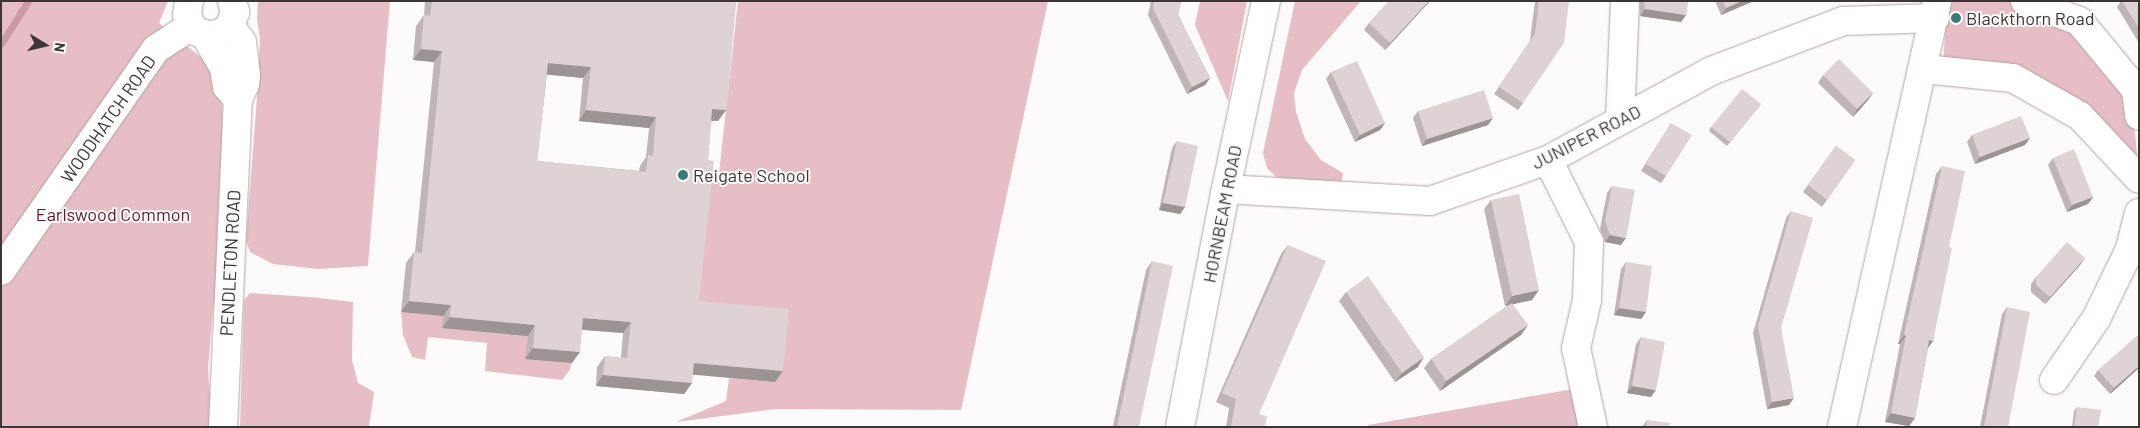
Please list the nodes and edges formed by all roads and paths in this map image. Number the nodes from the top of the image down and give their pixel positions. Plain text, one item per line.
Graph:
1 (1266, 1) edge
2 (1625, 1) edge
3 (2025, 1) edge
4 (1936, 10) edge
5 (231, 14) edge
6 (195, 21) edge
7 (1924, 69) junction
8 (238, 99) junction
9 (2139, 116) edge
10 (1620, 120) junction
11 (1548, 160) junction
12 (2139, 179) edge
13 (1226, 189) junction
14 (2139, 213) edge
15 (1, 271) edge
16 (2054, 380) dead end
17 (223, 427) edge
18 (1180, 427) edge
19 (1593, 427) edge
20 (1842, 427) edge

1 - 13 street, HORNBEAM ROAD
2 - 10 street
3 - 9 street
4 - 7 street
4 - 10 street, JUNIPER ROAD
5 - 6 street, WOODHATCH ROAD
5 - 8 street, PENDLETON ROAD
6 - 8 street
6 - 15 street, WOODHATCH ROAD
7 - 12 street
7 - 20 street
8 - 17 street, PENDLETON ROAD
10 - 11 street, JUNIPER ROAD
11 - 13 street, JUNIPER ROAD
11 - 19 street
13 - 18 street, HORNBEAM ROAD
14 - 16 street

